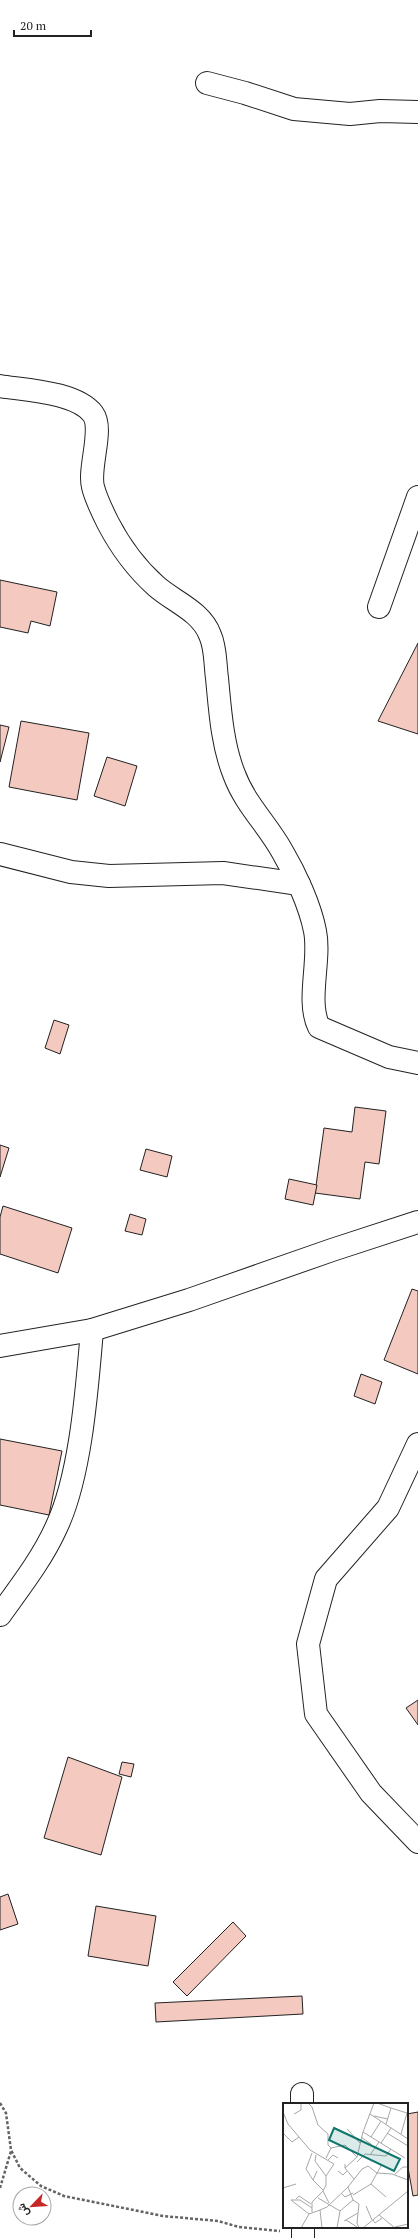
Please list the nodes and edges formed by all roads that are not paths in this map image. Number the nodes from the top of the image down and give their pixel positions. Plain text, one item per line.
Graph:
1 (207, 83) dead end
2 (418, 112) edge
3 (0, 386) edge
4 (418, 497) edge
5 (379, 607) dead end
6 (0, 854) edge
7 (299, 884) junction
8 (418, 1063) edge
9 (418, 1222) edge
10 (92, 1330) junction
11 (0, 1346) edge
12 (418, 1444) edge
13 (0, 1615) edge
14 (418, 1842) edge

1 - 2 street
3 - 7 street
4 - 5 street
6 - 7 street
7 - 8 street
9 - 10 street
10 - 11 street
10 - 13 street
12 - 14 street

